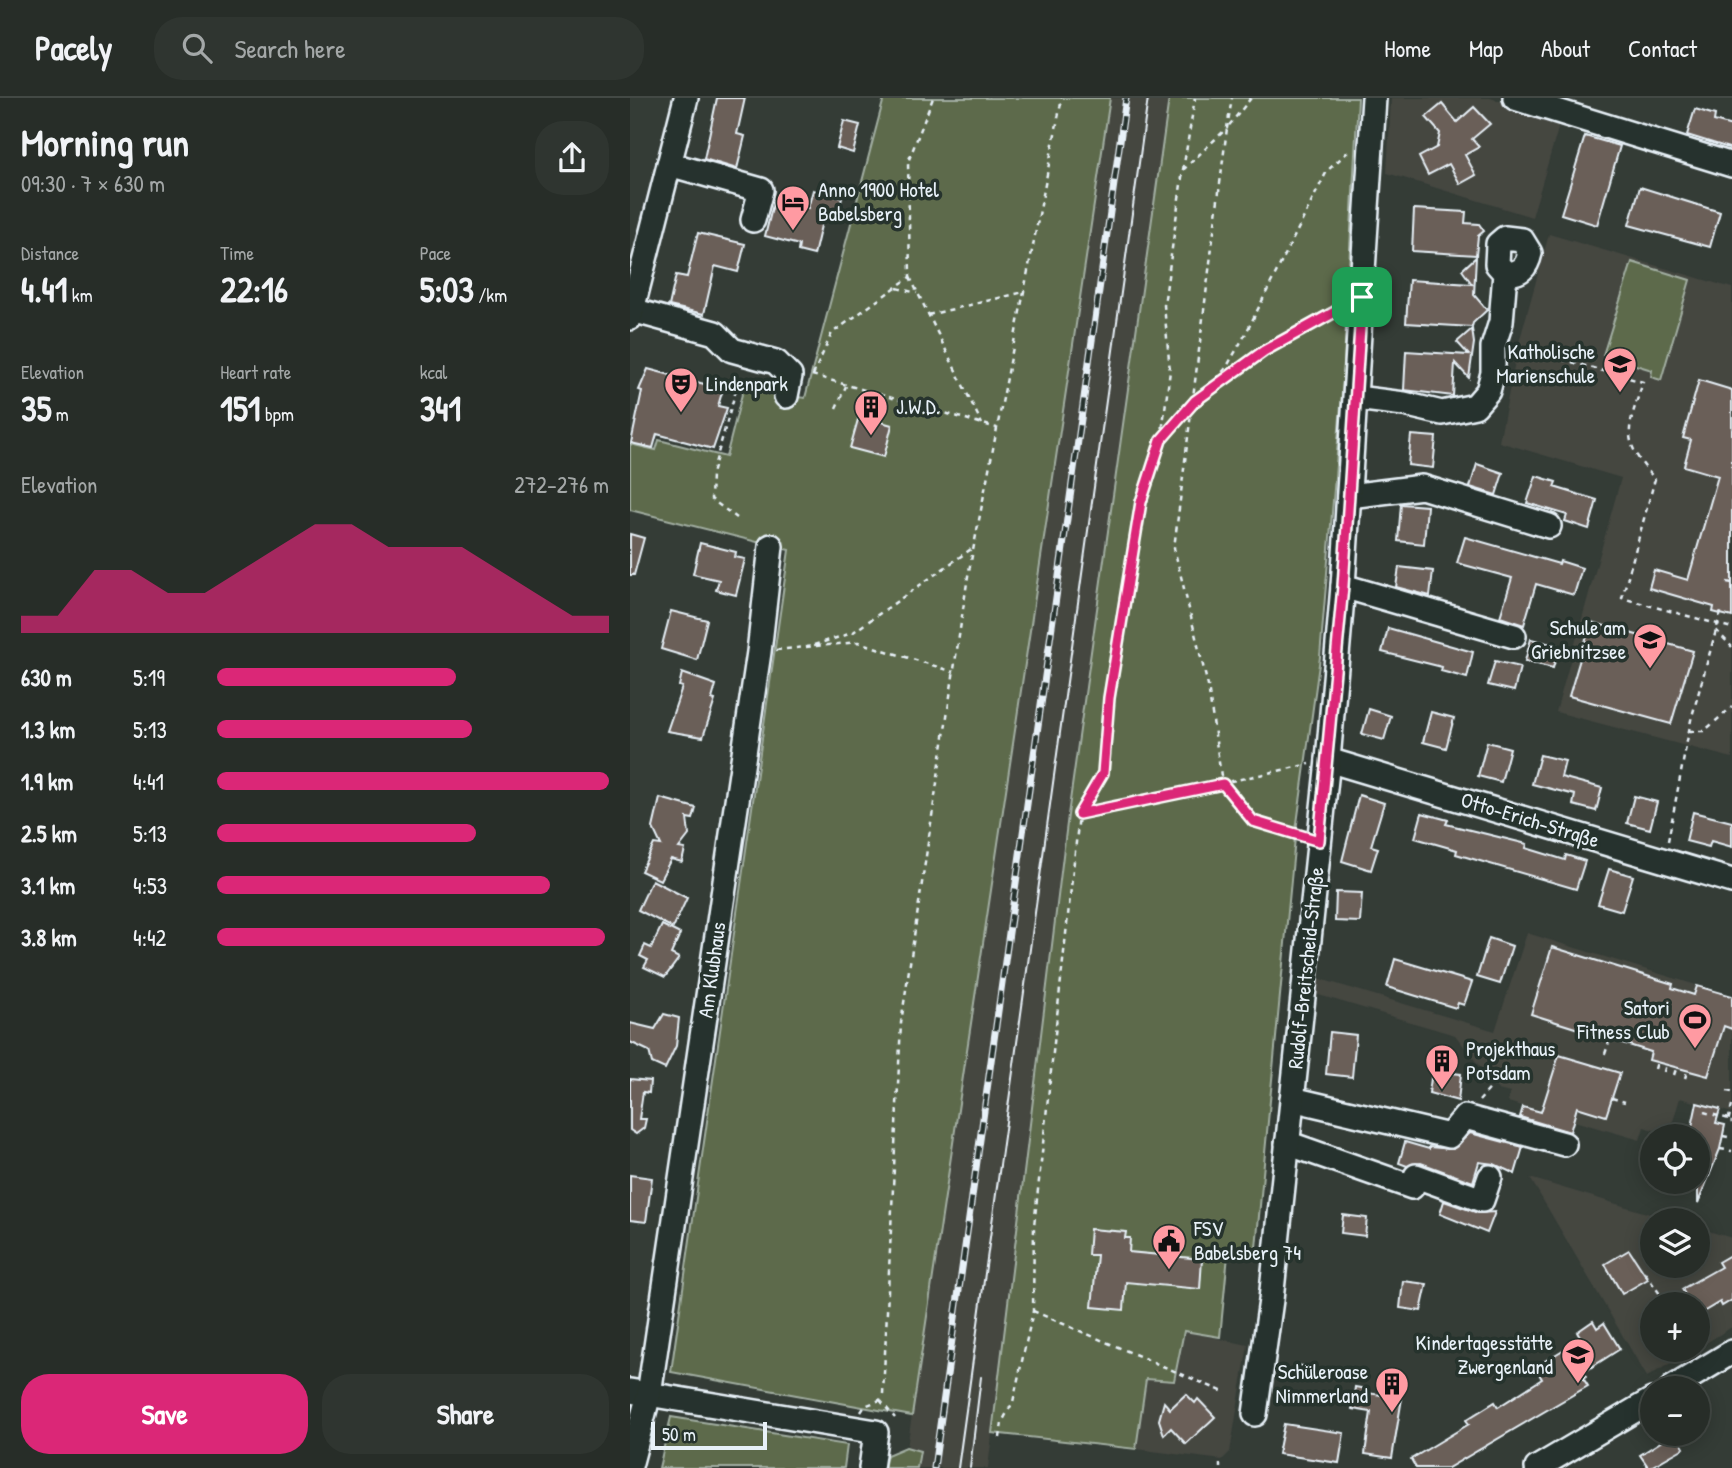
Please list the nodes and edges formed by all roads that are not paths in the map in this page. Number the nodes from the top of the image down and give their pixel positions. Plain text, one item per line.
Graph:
1 (686, 98) edge
2 (1374, 98) edge
3 (1515, 98) edge
4 (669, 164) junction
5 (1732, 165) edge
6 (753, 220) dead end
7 (640, 239) edge
8 (1505, 273) dead end
9 (631, 314) edge
10 (786, 396) dead end
11 (1356, 398) junction
12 (1349, 496) junction
13 (1549, 526) dead end
14 (771, 545) dead end
15 (1343, 586) junction
16 (1514, 636) dead end
17 (1328, 760) junction
18 (1732, 881) edge
19 (1301, 1101) junction
20 (1564, 1144) dead end
21 (1296, 1146) junction
22 (1490, 1177) dead end
23 (1727, 1363) edge
24 (1698, 1376) edge
25 (639, 1392) edge
26 (1640, 1406) edge
27 (1255, 1414) dead end
28 (633, 1441) edge
29 (630, 1466) edge
30 (871, 1468) edge
31 (1537, 1468) edge

1 - 4 street
2 - 11 street, Rudolf-Breitscheid-Straße
3 - 5 street
4 - 6 street
4 - 7 street
7 - 9 street
8 - 11 street
9 - 10 street
11 - 12 street, Rudolf-Breitscheid-Straße
12 - 13 street
12 - 15 street, Rudolf-Breitscheid-Straße
14 - 25 street, Am Klubhaus
15 - 16 street
15 - 17 street, Rudolf-Breitscheid-Straße
17 - 18 street, Otto-Erich-Straße
17 - 19 street, Rudolf-Breitscheid-Straße
19 - 20 street
19 - 21 street, Rudolf-Breitscheid-Straße
21 - 22 street
21 - 27 street, Rudolf-Breitscheid-Straße
23 - 24 street
25 - 28 street, Am Klubhaus
25 - 30 street
26 - 31 street
28 - 29 street, Am Klubhaus

